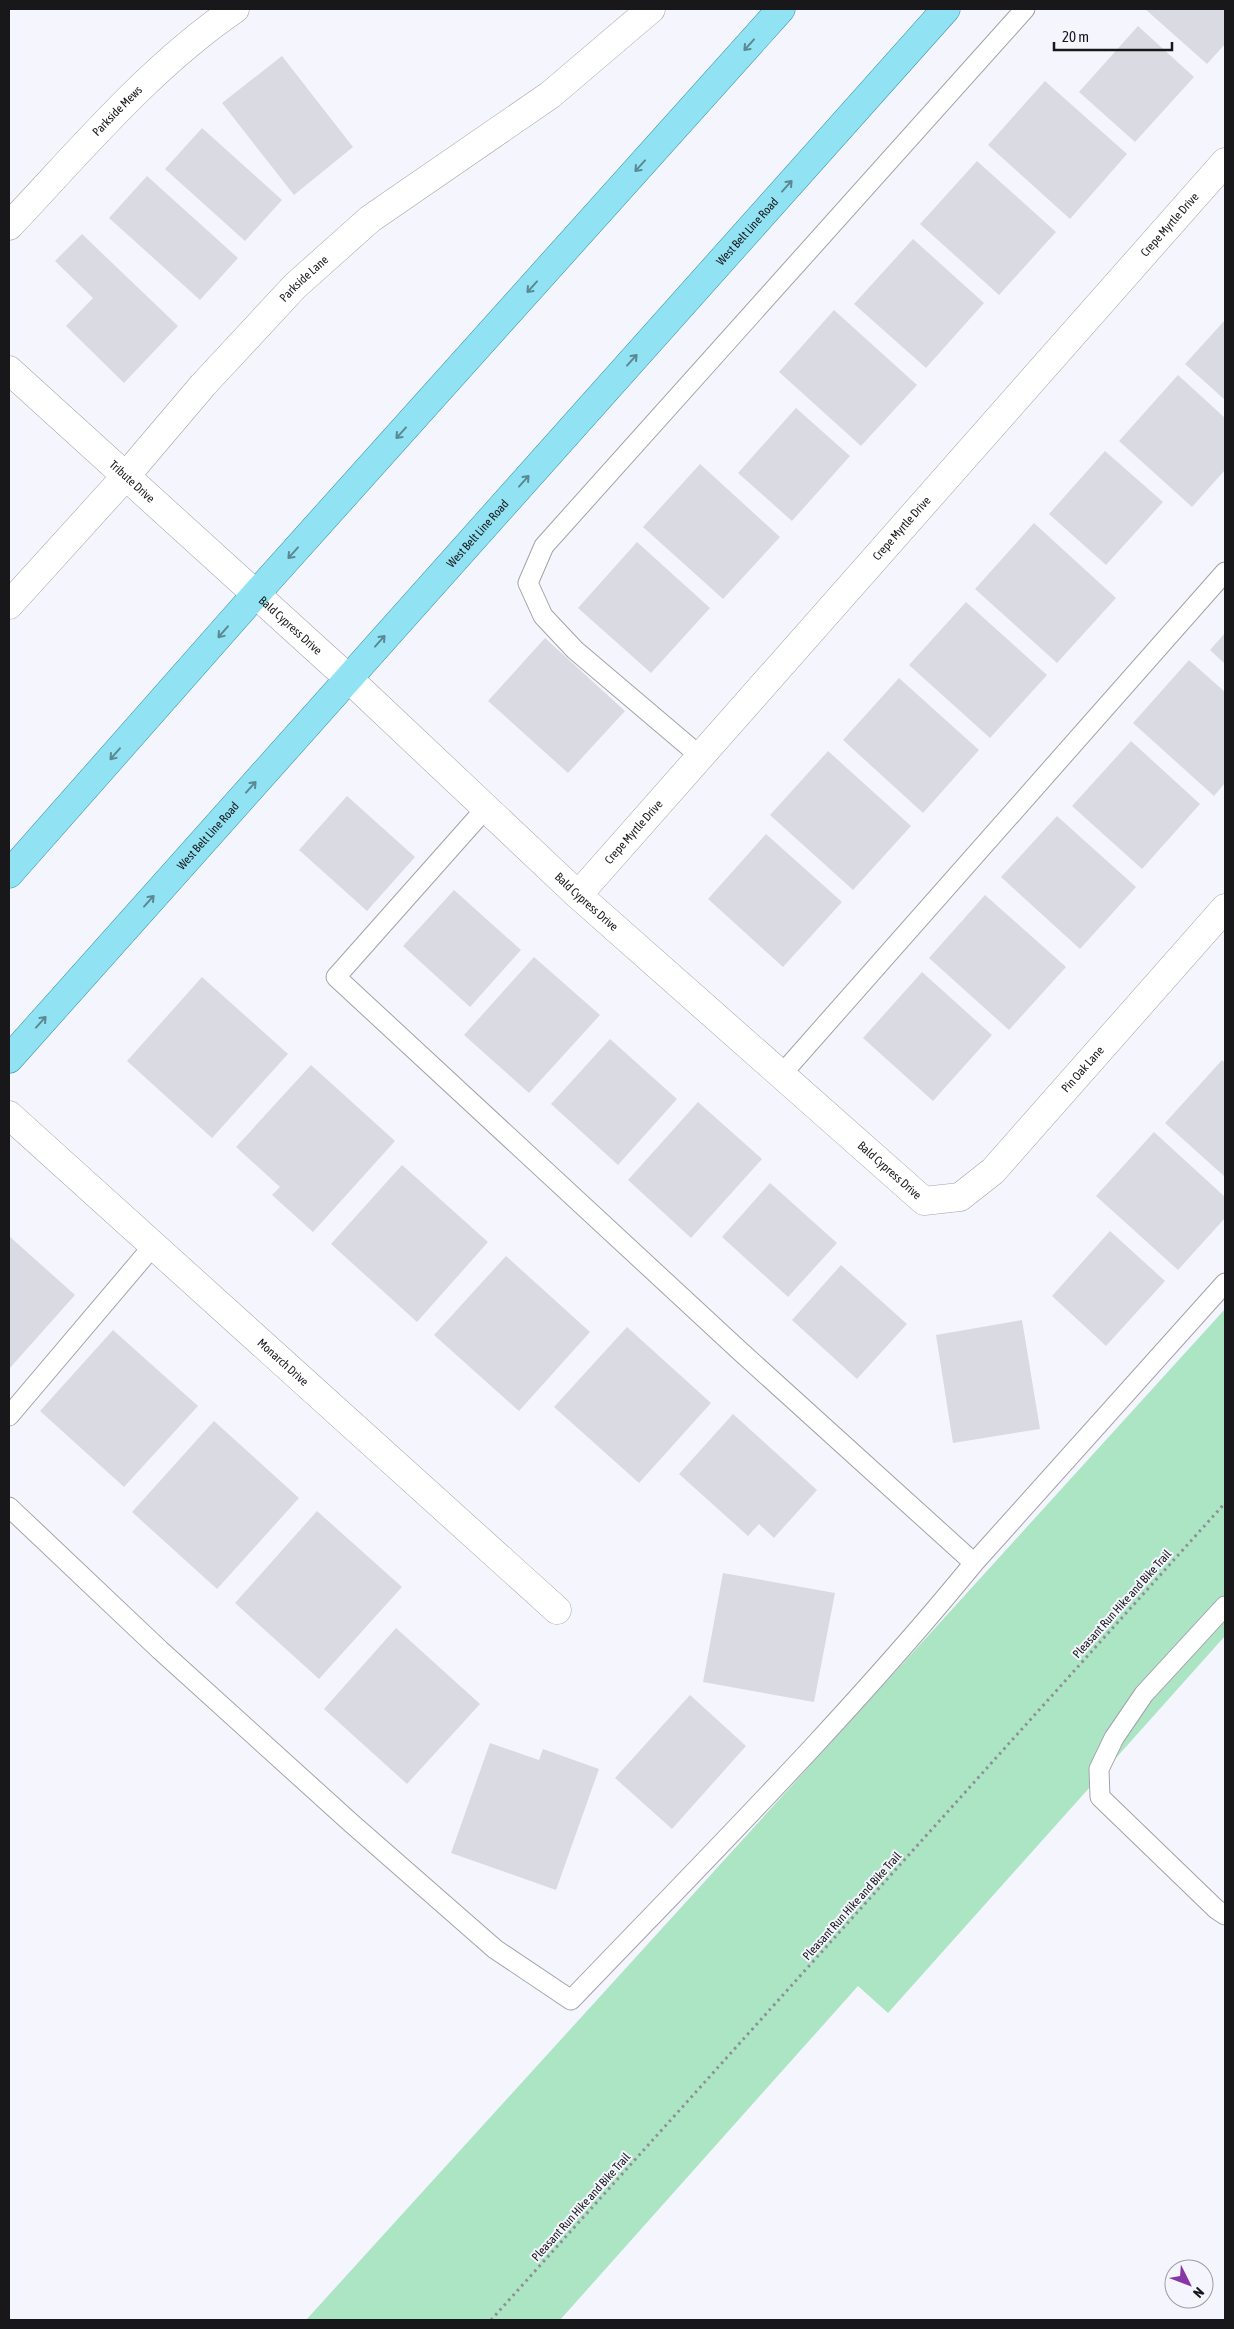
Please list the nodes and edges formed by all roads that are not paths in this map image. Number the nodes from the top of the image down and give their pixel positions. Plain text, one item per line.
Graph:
1 (235, 9) edge
2 (652, 9) edge
3 (781, 9) edge
4 (946, 9) edge
5 (1025, 9) edge
6 (1225, 162) edge
7 (9, 226) edge
8 (9, 370) edge
9 (126, 477) junction
10 (1225, 572) edge
11 (255, 595) junction
12 (9, 605) edge
13 (348, 678) junction
14 (700, 756) junction
15 (486, 808) junction
16 (9, 874) edge
17 (578, 894) junction
18 (1225, 908) edge
19 (9, 1058) edge
20 (781, 1075) junction
21 (9, 1115) edge
22 (924, 1201) joint
23 (153, 1246) junction
24 (1225, 1283) edge
25 (9, 1416) edge
26 (9, 1507) edge
27 (974, 1562) junction
28 (1225, 1606) edge
29 (557, 1610) dead end
30 (1225, 1915) edge

1 - 7 street, Parkside Mews
2 - 9 street, Parkside Lane
3 -> 11 main road
13 -> 4 main road, West Belt Line Road
5 - 14 lane
6 - 14 street, Crepe Myrtle Drive
8 - 9 street, Tribute Drive
9 - 11 street, Tribute Drive
9 - 12 street, Parkside Lane
10 - 20 lane
11 - 13 street, Bald Cypress Drive
11 -> 16 main road
13 - 15 street, Bald Cypress Drive
19 -> 13 main road, West Belt Line Road
14 - 17 street, Crepe Myrtle Drive
15 - 17 street, Bald Cypress Drive
15 - 27 lane
17 - 20 street, Bald Cypress Drive
18 - 22 street, Pin Oak Lane
20 - 22 street, Bald Cypress Drive
21 - 23 street, Monarch Drive
23 - 25 lane
23 - 29 street, Monarch Drive
24 - 27 lane
26 - 27 lane
28 - 30 lane

